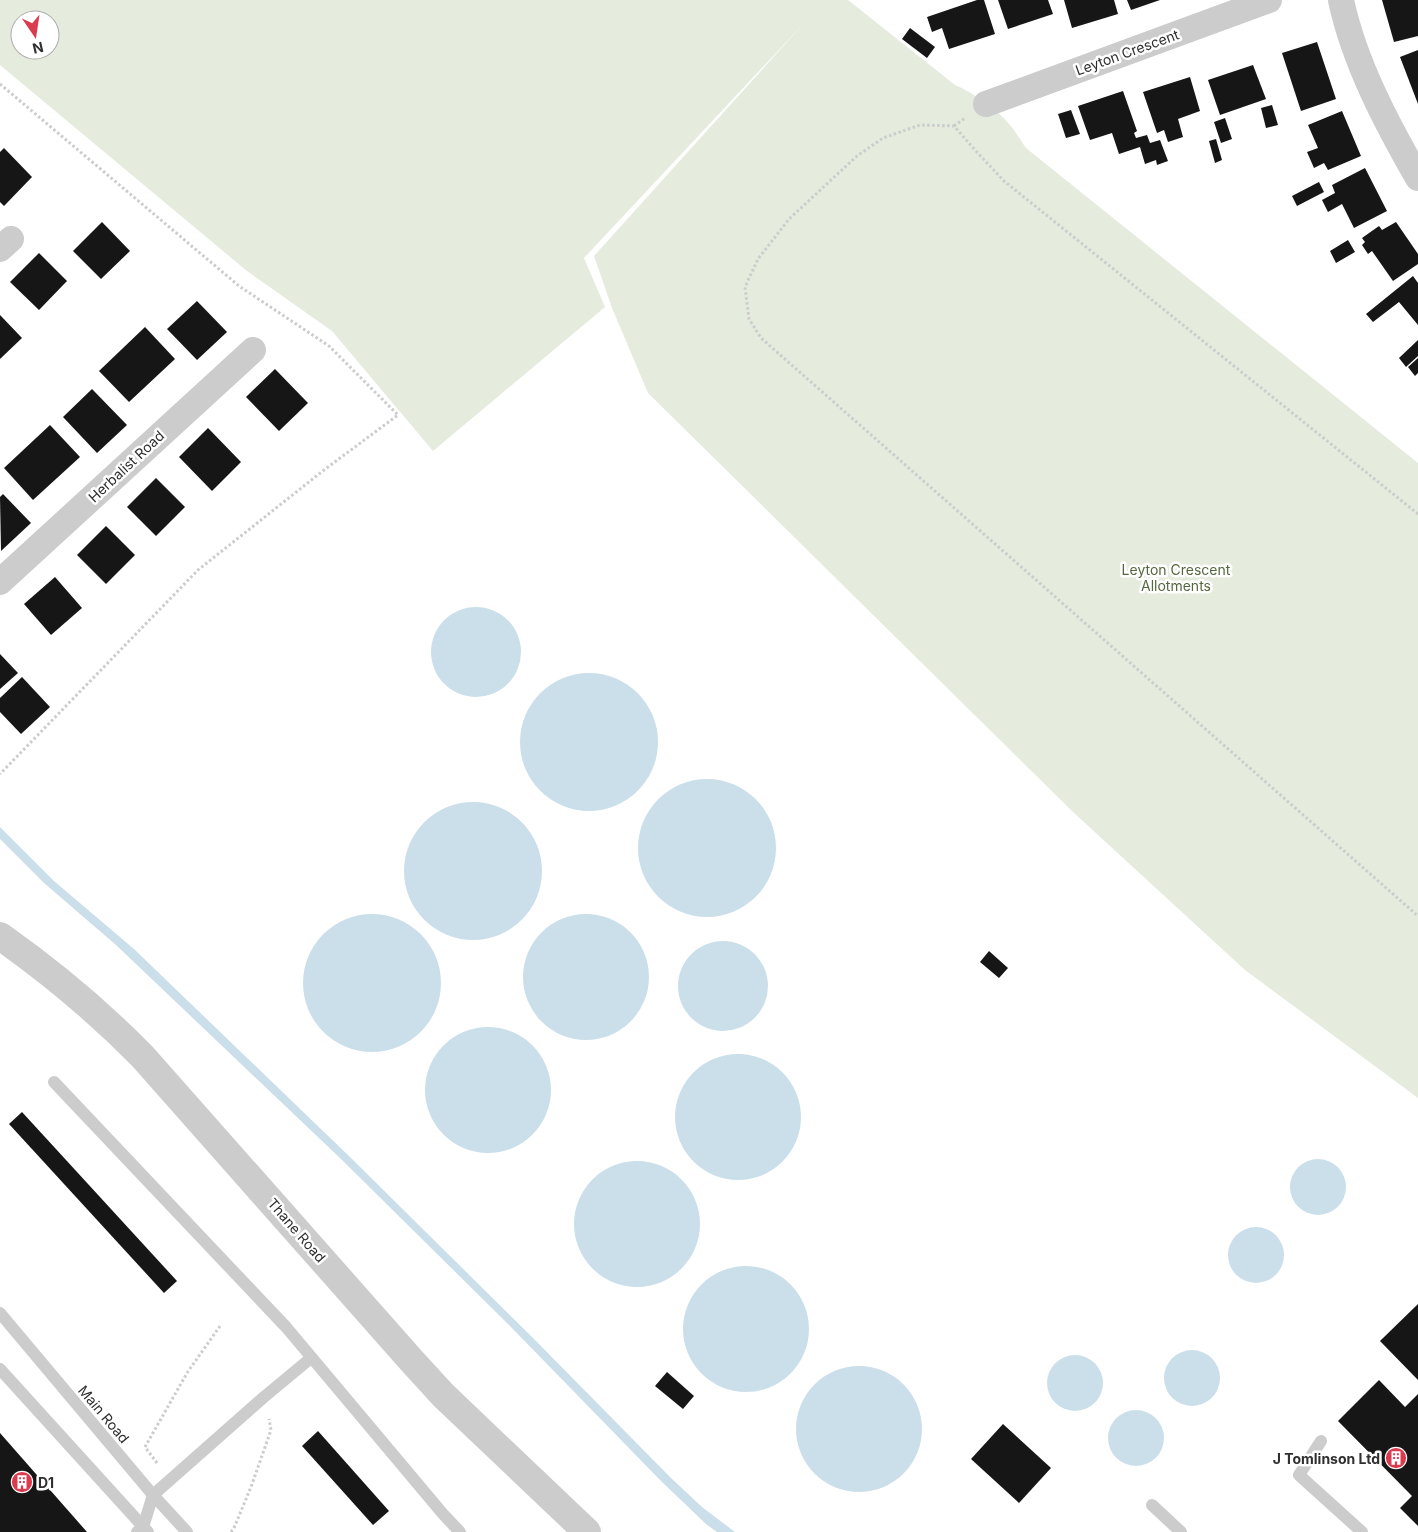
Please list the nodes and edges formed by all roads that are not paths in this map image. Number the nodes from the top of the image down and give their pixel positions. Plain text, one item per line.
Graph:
1 (1268, 0) edge
2 (1341, 0) edge
3 (986, 104) dead end
4 (1418, 178) edge
5 (253, 350) dead end
6 (0, 582) edge
7 (0, 936) edge
8 (54, 1082) dead end
9 (0, 1313) edge
10 (311, 1358) junction
11 (0, 1369) edge
12 (1321, 1441) dead end
13 (153, 1495) junction
14 (1152, 1505) dead end
15 (143, 1530) edge
16 (187, 1532) edge
17 (460, 1532) edge
18 (587, 1532) edge
19 (1181, 1532) edge
20 (1362, 1532) edge

1 - 3 street, Leyton Crescent
2 - 4 street
5 - 6 street, Herbalist Road
7 - 18 street, Thane Road
8 - 10 lane
9 - 13 lane, Main Road
10 - 13 lane
10 - 17 lane
11 - 15 lane
12 - 20 lane
13 - 15 lane
13 - 16 lane, Main Road
14 - 19 lane

